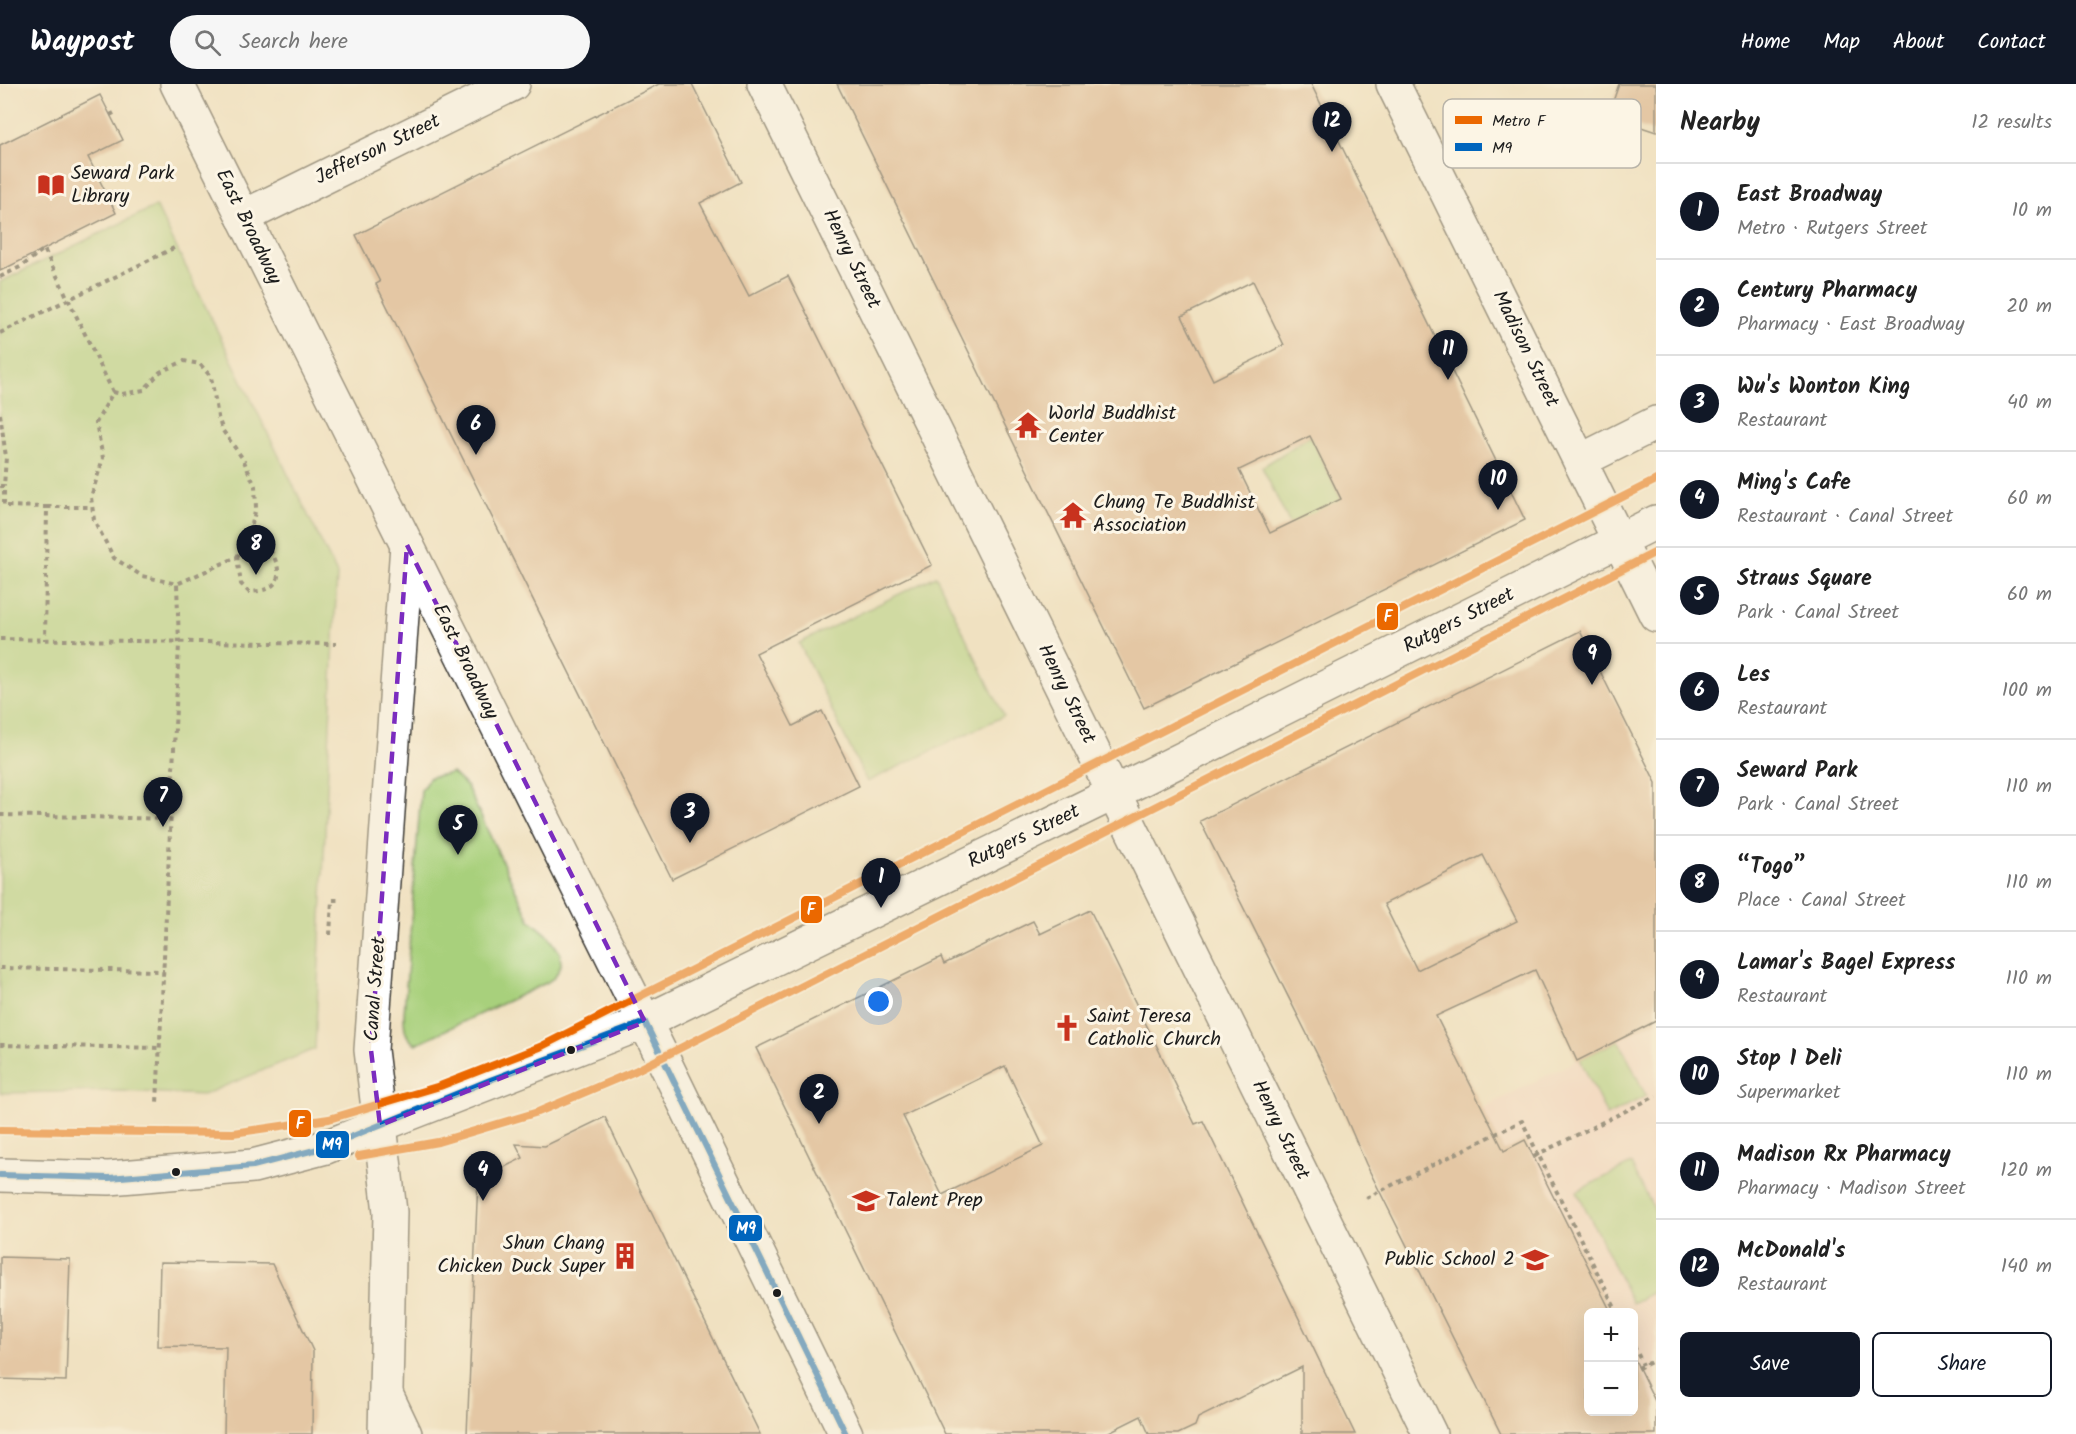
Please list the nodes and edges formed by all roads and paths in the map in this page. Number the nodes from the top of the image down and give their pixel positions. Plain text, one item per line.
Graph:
1 (177, 84) edge
2 (513, 84) edge
3 (764, 84) edge
4 (1393, 84) edge
5 (118, 111) dead end
6 (110, 115) dead end
7 (243, 217) junction
8 (176, 247) dead end
9 (0, 277) edge
10 (68, 300) junction
11 (0, 333) edge
12 (112, 392) junction
13 (0, 414) edge
14 (1656, 423) edge
15 (1580, 461) junction
16 (2, 486) edge
17 (47, 507) junction
18 (92, 507) junction
19 (1656, 522) edge
20 (1619, 541) junction
21 (407, 545) junction
22 (237, 557) junction
23 (177, 584) junction
24 (1656, 615) edge
25 (0, 639) edge
26 (45, 640) junction
27 (179, 644) junction
28 (336, 644) dead end
29 (1114, 793) junction
30 (0, 815) edge
31 (171, 819) junction
32 (348, 900) dead end
33 (330, 935) dead end
34 (0, 968) edge
35 (164, 971) junction
36 (645, 1022) junction
37 (0, 1045) edge
38 (160, 1048) junction
39 (1656, 1095) edge
40 (157, 1103) dead end
41 (380, 1125) junction
42 (1538, 1154) junction
43 (1534, 1157) dead end
44 (0, 1175) edge
45 (1366, 1198) dead end
46 (1615, 1308) edge
47 (1638, 1357) edge
48 (1656, 1360) edge
49 (386, 1394) junction
50 (385, 1434) edge
51 (405, 1434) edge
52 (846, 1434) edge
53 (1430, 1434) edge

1 - 7 street, East Broadway
2 - 7 street, Jefferson Street
3 - 29 street, Henry Street
4 - 15 street, Madison Street
5 - 6 path
7 - 21 street, East Broadway
8 - 10 path
9 - 10 path
10 - 11 path
10 - 12 path
12 - 18 path
12 - 22 path
13 - 16 path
14 - 15 street
15 - 20 street, Madison Street
16 - 17 path
17 - 18 path
17 - 26 path
18 - 23 path
19 - 20 street, Rutgers Street
20 - 24 street, Madison Street
20 - 29 street, Rutgers Street
21 - 36 street, East Broadway
21 - 41 street, Canal Street
22 - 22 path
22 - 23 path
23 - 27 path
25 - 26 path
26 - 27 path
27 - 28 path
27 - 31 path
29 - 36 street, Rutgers Street
29 - 53 street, Henry Street
30 - 31 path
31 - 35 path
32 - 33 path
34 - 35 path
35 - 38 path
36 - 41 street, Rutgers Street
36 - 52 street, East Broadway
37 - 38 path
38 - 40 path
39 - 42 path
41 - 44 street, Rutgers Street
41 - 49 street, Canal Street
42 - 43 path
42 - 45 path
42 - 46 path
47 - 48 path
49 - 50 street, Canal Street
49 - 51 street

